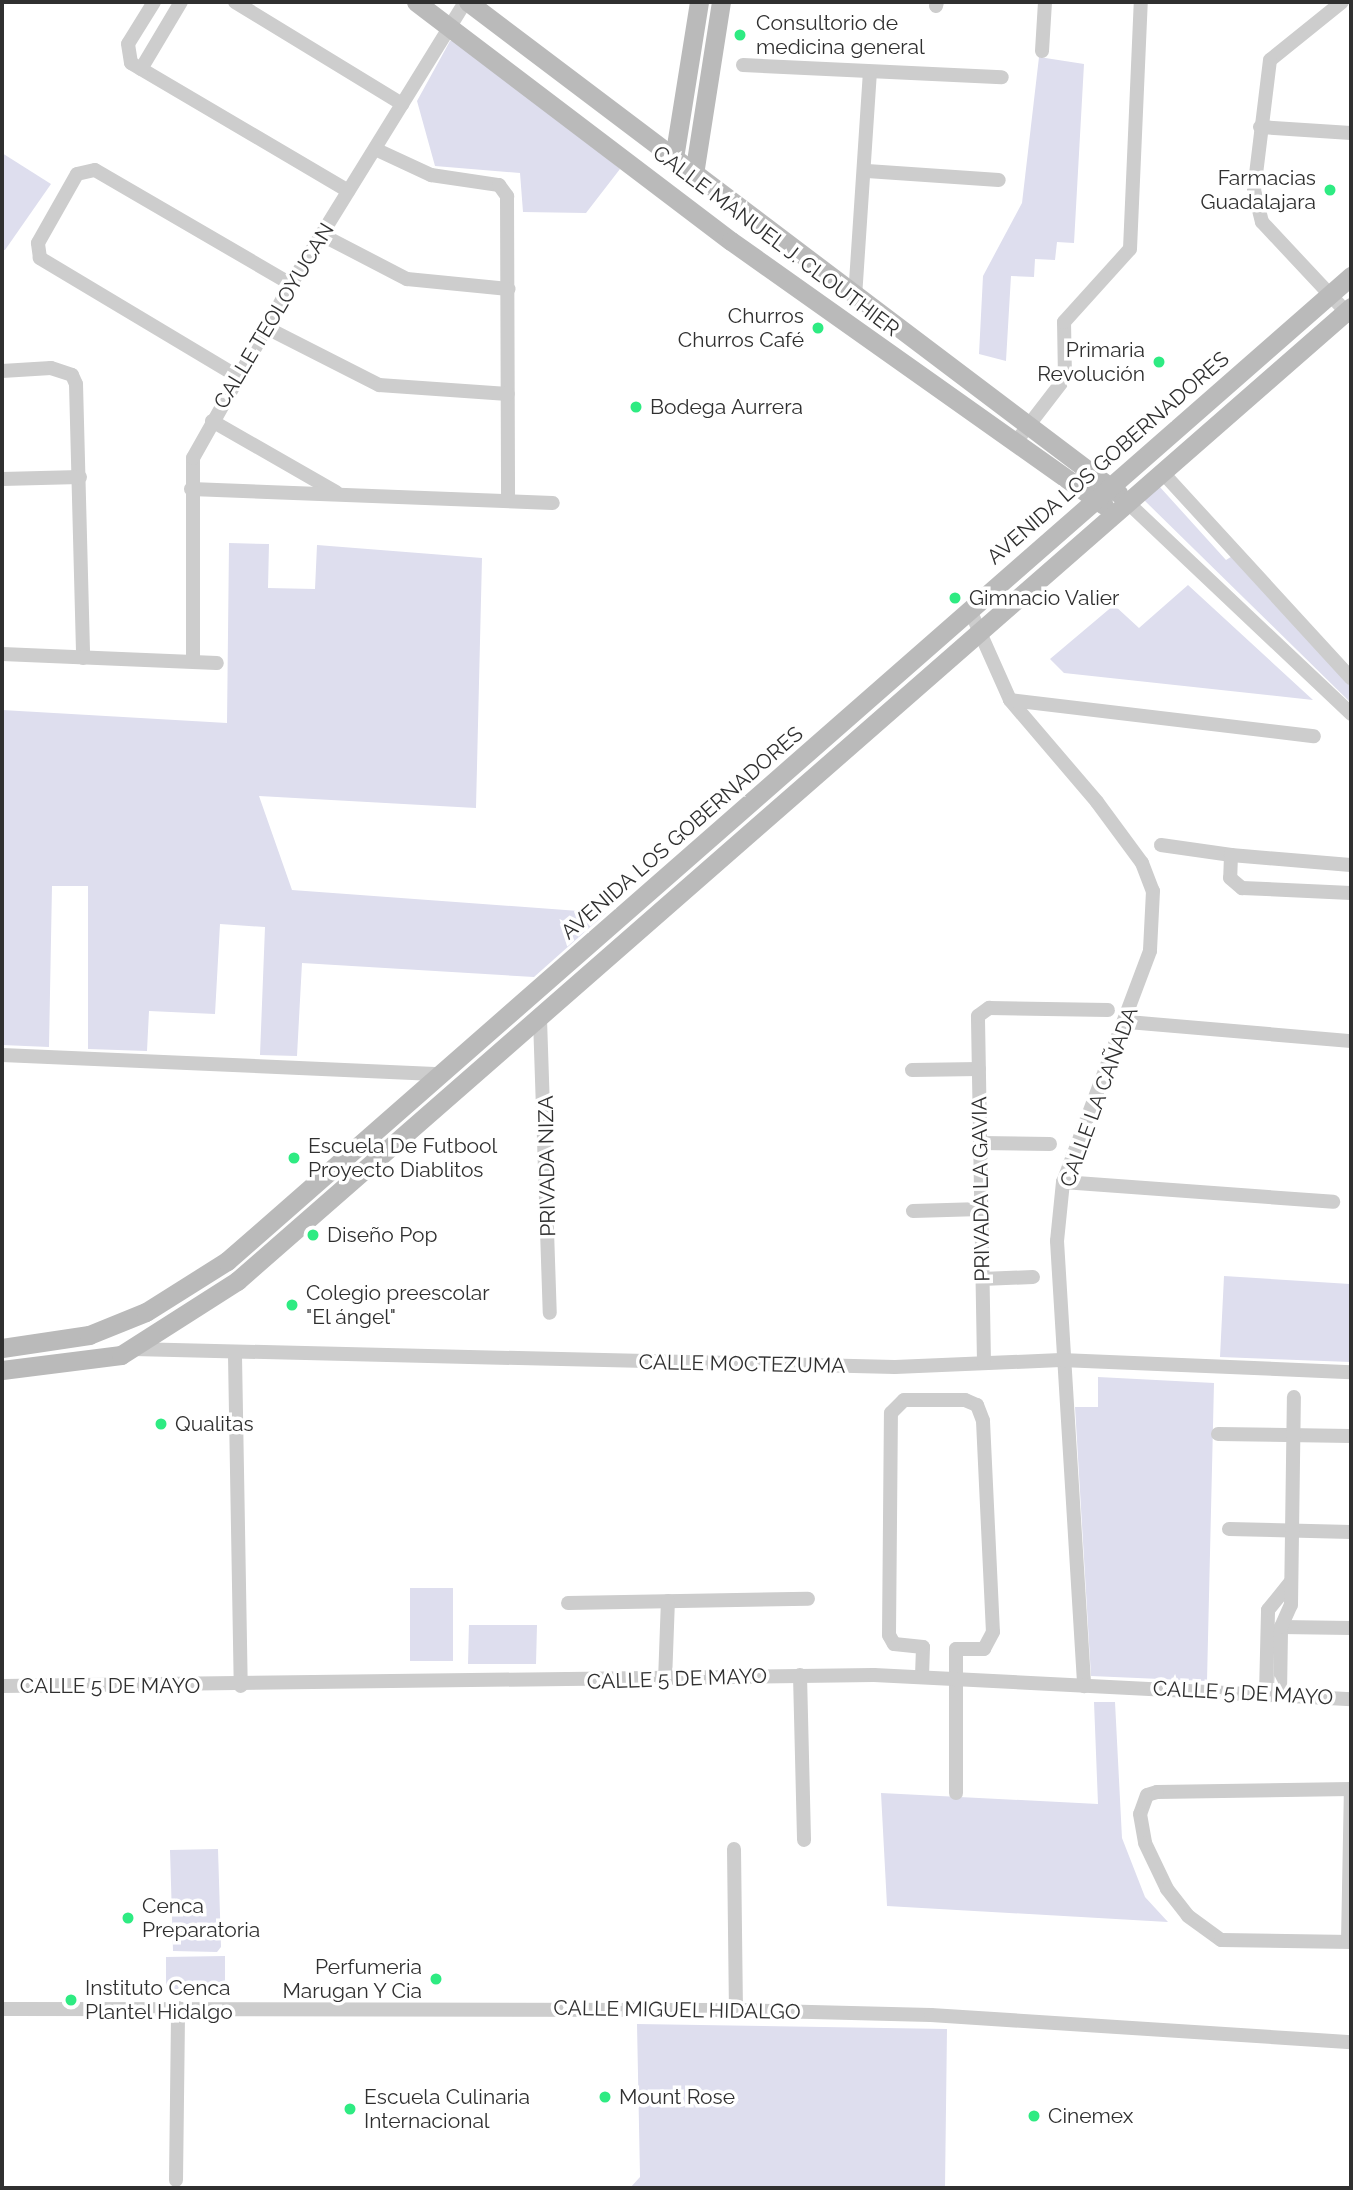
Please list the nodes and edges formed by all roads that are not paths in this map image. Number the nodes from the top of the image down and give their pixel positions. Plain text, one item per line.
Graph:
1 (154, 2) edge
2 (181, 2) edge
3 (235, 2) edge
4 (416, 2) edge
5 (467, 2) edge
6 (699, 2) edge
7 (722, 2) edge
8 (1045, 2) edge
9 (1142, 2) edge
10 (1342, 2) edge
11 (452, 24) junction
12 (1042, 51) dead end
13 (689, 61) junction
14 (711, 64) junction
15 (744, 65) dead end
16 (141, 69) junction
17 (870, 72) junction
18 (1002, 76) dead end
19 (402, 104) junction
20 (1260, 127) junction
21 (1351, 133) edge
22 (375, 149) junction
23 (674, 158) junction
24 (867, 171) junction
25 (694, 174) junction
26 (999, 180) dead end
27 (348, 191) junction
28 (322, 235) junction
29 (1351, 276) edge
30 (290, 284) junction
31 (509, 289) junction
32 (1331, 294) junction
33 (855, 296) junction
34 (1349, 312) edge
35 (265, 327) junction
36 (2, 371) edge
37 (237, 376) junction
38 (508, 394) junction
39 (212, 421) junction
40 (1028, 426) junction
41 (1015, 443) junction
42 (1163, 473) junction
43 (80, 477) junction
44 (2, 479) edge
45 (1110, 483) junction
46 (191, 489) junction
47 (337, 493) junction
48 (1094, 498) junction
49 (508, 501) junction
50 (553, 503) dead end
51 (1119, 507) junction
52 (970, 610) junction
53 (979, 633) junction
54 (2, 654) edge
55 (83, 658) junction
56 (194, 661) junction
57 (217, 663) dead end
58 (1351, 678) edge
59 (1010, 700) junction
60 (1351, 713) edge
61 (1314, 736) dead end
62 (1161, 845) dead end
63 (1231, 855) junction
64 (1351, 865) edge
65 (1351, 893) edge
66 (567, 964) junction
67 (583, 980) junction
68 (1108, 1010) dead end
69 (540, 1019) junction
70 (1128, 1022) junction
71 (1351, 1041) edge
72 (2, 1055) edge
73 (979, 1069) junction
74 (912, 1070) dead end
75 (441, 1074) junction
76 (980, 1143) junction
77 (1050, 1144) dead end
78 (1063, 1182) junction
79 (1333, 1202) dead end
80 (981, 1209) junction
81 (914, 1211) dead end
82 (1033, 1278) dead end
83 (982, 1279) junction
84 (550, 1313) dead end
85 (2, 1348) edge
86 (133, 1349) junction
87 (235, 1356) junction
88 (1061, 1360) junction
89 (984, 1363) junction
90 (2, 1370) edge
91 (1351, 1372) edge
92 (1294, 1397) dead end
93 (1294, 1433) junction
94 (1218, 1434) dead end
95 (1351, 1436) edge
96 (1230, 1529) dead end
97 (1293, 1531) junction
98 (1351, 1532) edge
99 (1292, 1582) junction
100 (808, 1599) dead end
101 (668, 1601) junction
102 (568, 1603) dead end
103 (1280, 1627) junction
104 (1351, 1628) edge
105 (800, 1675) junction
106 (922, 1676) junction
107 (956, 1677) junction
108 (665, 1681) junction
109 (2, 1686) edge
110 (241, 1686) junction
111 (1084, 1686) junction
112 (1273, 1694) junction
113 (1351, 1699) edge
114 (1351, 1789) edge
115 (956, 1793) dead end
116 (804, 1840) dead end
117 (734, 1849) dead end
118 (1350, 1866) edge
119 (1350, 1941) edge
120 (178, 2008) junction
121 (2, 2009) edge
122 (736, 2010) junction
123 (1351, 2042) edge
124 (176, 2180) dead end

1 - 16 street
2 - 16 street
3 - 19 street
4 - 11 street, CALLE MANUEL J. CLOUTHIER
5 - 11 street, CALLE TEOLOYUCAN
5 - 23 street, CALLE MANUEL J. CLOUTHIER
6 - 13 street
7 - 14 street
8 - 12 street
9 - 40 street
10 - 20 street
11 - 19 street, CALLE TEOLOYUCAN
11 - 41 street, CALLE MANUEL J. CLOUTHIER
13 - 14 street
13 - 23 street
14 - 25 street
15 - 17 street
16 - 27 street
17 - 18 street
17 - 24 street
19 - 22 street, CALLE TEOLOYUCAN
20 - 21 street
20 - 32 street
22 - 27 street, CALLE TEOLOYUCAN
22 - 31 street
23 - 25 street, CALLE MANUEL J. CLOUTHIER
24 - 26 street
24 - 33 street
25 - 33 street, CALLE MANUEL J. CLOUTHIER
27 - 28 street, CALLE TEOLOYUCAN
28 - 30 street, CALLE TEOLOYUCAN
28 - 31 street
29 - 32 street, AVENIDA LOS GOBERNADORES
30 - 35 street, CALLE TEOLOYUCAN
30 - 37 street
31 - 38 street
32 - 34 street
32 - 45 street, AVENIDA LOS GOBERNADORES
33 - 40 street, CALLE MANUEL J. CLOUTHIER
34 - 42 street, AVENIDA LOS GOBERNADORES
35 - 37 street, CALLE TEOLOYUCAN
35 - 38 street
36 - 43 street
37 - 39 street, CALLE TEOLOYUCAN
38 - 49 street
39 - 46 street, CALLE TEOLOYUCAN
39 - 47 street
40 - 41 street
40 - 45 street, CALLE MANUEL J. CLOUTHIER
41 - 48 street, CALLE MANUEL J. CLOUTHIER
42 - 51 street, AVENIDA LOS GOBERNADORES
42 - 58 street
43 - 44 street
43 - 55 street
45 - 48 street, AVENIDA LOS GOBERNADORES
45 - 51 street, CALLE MANUEL J. CLOUTHIER
46 - 47 street
46 - 56 street, CALLE TEOLOYUCAN
47 - 49 street
48 - 51 street, CALLE MANUEL J. CLOUTHIER
48 - 52 street, AVENIDA LOS GOBERNADORES
49 - 50 street
51 - 53 street, AVENIDA LOS GOBERNADORES
51 - 60 street
52 - 53 street, CALLE LA CAÑADA
52 - 66 street, AVENIDA LOS GOBERNADORES
53 - 59 street, CALLE LA CAÑADA
53 - 67 street, AVENIDA LOS GOBERNADORES
54 - 55 street
55 - 56 street
56 - 57 street
59 - 61 street
59 - 70 street, CALLE LA CAÑADA
62 - 63 street
63 - 64 street
63 - 65 street
66 - 67 street
66 - 75 street, AVENIDA LOS GOBERNADORES
67 - 69 street, AVENIDA LOS GOBERNADORES
68 - 73 street, PRIVADA LA GAVIA
69 - 84 street, PRIVADA NIZA
69 - 86 street, AVENIDA LOS GOBERNADORES
70 - 71 street
70 - 78 street, CALLE LA CAÑADA
72 - 75 street
73 - 74 street
73 - 76 street, PRIVADA LA GAVIA
75 - 85 street, AVENIDA LOS GOBERNADORES
76 - 77 street
76 - 80 street, PRIVADA LA GAVIA
78 - 79 street
78 - 88 street, CALLE LA CAÑADA
80 - 81 street
80 - 83 street, PRIVADA LA GAVIA
82 - 83 street
83 - 89 street, PRIVADA LA GAVIA
86 - 87 street, CALLE MOCTEZUMA
86 - 90 street, AVENIDA LOS GOBERNADORES
87 - 89 street, CALLE MOCTEZUMA
87 - 110 street
88 - 89 street, CALLE MOCTEZUMA
88 - 91 street, CALLE MOCTEZUMA
88 - 111 street, CALLE LA CAÑADA
92 - 93 street
93 - 94 street
93 - 95 street
93 - 97 street
96 - 97 street
97 - 98 street
97 - 99 street
99 - 103 street
99 - 112 street
100 - 101 street
101 - 102 street
101 - 108 street
103 - 104 street
103 - 112 street
105 - 106 street, CALLE 5 DE MAYO
105 - 108 street, CALLE 5 DE MAYO
105 - 116 street
106 - 107 street, CALLE 5 DE MAYO
106 - 107 street
107 - 111 street, CALLE 5 DE MAYO
107 - 115 street
108 - 110 street, CALLE 5 DE MAYO
109 - 110 street, CALLE 5 DE MAYO
111 - 112 street, CALLE 5 DE MAYO
112 - 113 street, CALLE 5 DE MAYO
114 - 118 street
114 - 119 street
117 - 122 street
118 - 119 street
120 - 121 street, CALLE MIGUEL HIDALGO
120 - 122 street, CALLE MIGUEL HIDALGO
120 - 124 street
122 - 123 street, CALLE MIGUEL HIDALGO

